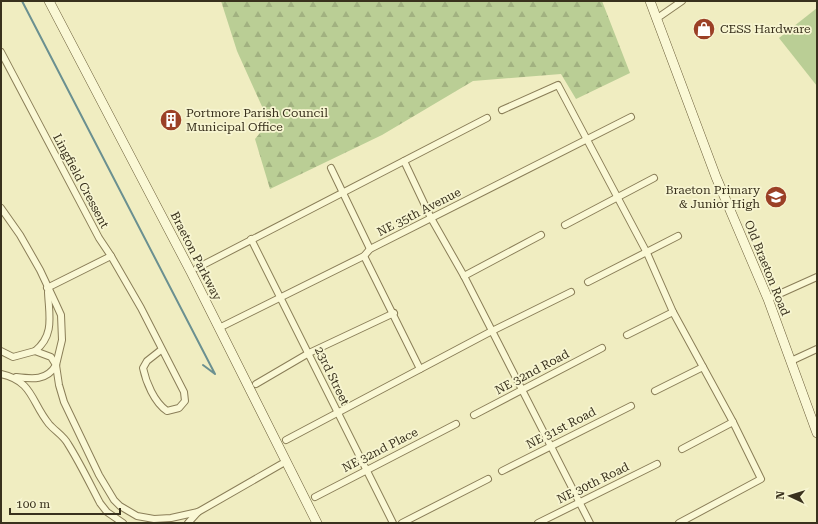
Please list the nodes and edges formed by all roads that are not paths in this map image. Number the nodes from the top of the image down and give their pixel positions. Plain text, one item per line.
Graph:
1 (49, 1) edge
2 (650, 1) edge
3 (682, 1) edge
4 (656, 19) junction
5 (1, 52) edge
6 (502, 110) dead end
7 (631, 117) dead end
8 (487, 118) dead end
9 (587, 140) junction
10 (404, 161) junction
11 (331, 168) dead end
12 (654, 178) dead end
13 (342, 192) junction
14 (617, 196) junction
15 (1, 208) edge
16 (432, 218) junction
17 (565, 225) dead end
18 (541, 236) dead end
19 (678, 236) dead end
20 (251, 239) junction
21 (370, 249) junction
22 (646, 253) junction
23 (111, 256) junction
24 (364, 256) junction
25 (197, 268) dead end
26 (464, 276) junction
27 (817, 277) edge
28 (588, 282) dead end
29 (47, 288) junction
30 (571, 292) dead end
31 (279, 298) junction
32 (768, 299) junction
33 (673, 312) junction
34 (394, 313) junction
35 (219, 328) junction
36 (490, 332) junction
37 (626, 335) dead end
38 (602, 348) dead end
39 (817, 349) edge
40 (161, 350) junction
41 (35, 351) junction
42 (1, 352) edge
43 (309, 353) junction
44 (791, 361) junction
45 (56, 365) junction
46 (702, 367) junction
47 (420, 369) junction
48 (1, 374) edge
49 (14, 377) junction
50 (256, 384) dead end
51 (522, 389) junction
52 (655, 390) dead end
53 (631, 406) dead end
54 (338, 413) junction
55 (474, 415) dead end
56 (733, 422) junction
57 (456, 424) dead end
58 (817, 433) edge
59 (286, 440) dead end
60 (550, 446) junction
61 (682, 449) dead end
62 (286, 462) junction
63 (657, 464) dead end
64 (367, 470) junction
65 (502, 471) dead end
66 (488, 479) dead end
67 (315, 497) dead end
68 (579, 502) junction
69 (198, 512) junction
70 (692, 517) junction
71 (123, 523) edge
72 (188, 523) edge
73 (317, 523) edge
74 (394, 523) edge
75 (402, 523) edge
76 (538, 523) edge
77 (590, 523) edge
78 (679, 523) edge
79 (695, 523) edge

1 - 35 street, Braeton Parkway
2 - 4 street, Old Braeton Road
3 - 4 street
4 - 32 street, Old Braeton Road
5 - 23 street, Lingfield Cressent
6 - 9 street
7 - 9 street, NE 35th Avenue
8 - 10 street
9 - 14 street
9 - 16 street, NE 35th Avenue
10 - 13 street
10 - 16 street
11 - 13 street
12 - 14 street
13 - 20 street
13 - 21 street
14 - 17 street
14 - 22 street
15 - 29 street
16 - 21 street, NE 35th Avenue
16 - 26 street
18 - 26 street
19 - 22 street
20 - 25 street
20 - 31 street, 23rd Street
21 - 24 street, NE 35th Avenue
22 - 28 street
22 - 33 street
23 - 29 street
23 - 40 street, Lingfield Cressent
24 - 31 street, NE 35th Avenue
24 - 34 street
26 - 36 street
27 - 32 street
29 - 41 street
29 - 45 street
30 - 36 street
31 - 35 street, NE 35th Avenue
31 - 43 street, 23rd Street
32 - 44 street, Old Braeton Road
33 - 37 street
33 - 46 street
34 - 43 street
34 - 47 street
35 - 62 street, Braeton Parkway
36 - 47 street
36 - 51 street
38 - 51 street, NE 32nd Road
39 - 44 street
40 - 40 street, Lingfield Cressent
41 - 42 street
41 - 45 street
43 - 50 street
43 - 54 street, 23rd Street
44 - 58 street, Old Braeton Road
45 - 49 street
45 - 69 street
46 - 52 street
46 - 56 street
47 - 54 street
48 - 49 street
49 - 71 street
51 - 55 street, NE 32nd Road
51 - 60 street
53 - 60 street, NE 31st Road
54 - 59 street
54 - 64 street, 23rd Street
56 - 61 street
56 - 70 street
57 - 64 street, NE 32nd Place
60 - 65 street, NE 31st Road
60 - 68 street
62 - 69 street
62 - 73 street, Braeton Parkway
63 - 68 street, NE 30th Road
64 - 67 street, NE 32nd Place
64 - 74 street, 23rd Street
66 - 75 street
68 - 76 street, NE 30th Road
68 - 77 street
69 - 72 street
70 - 78 street
70 - 79 street

